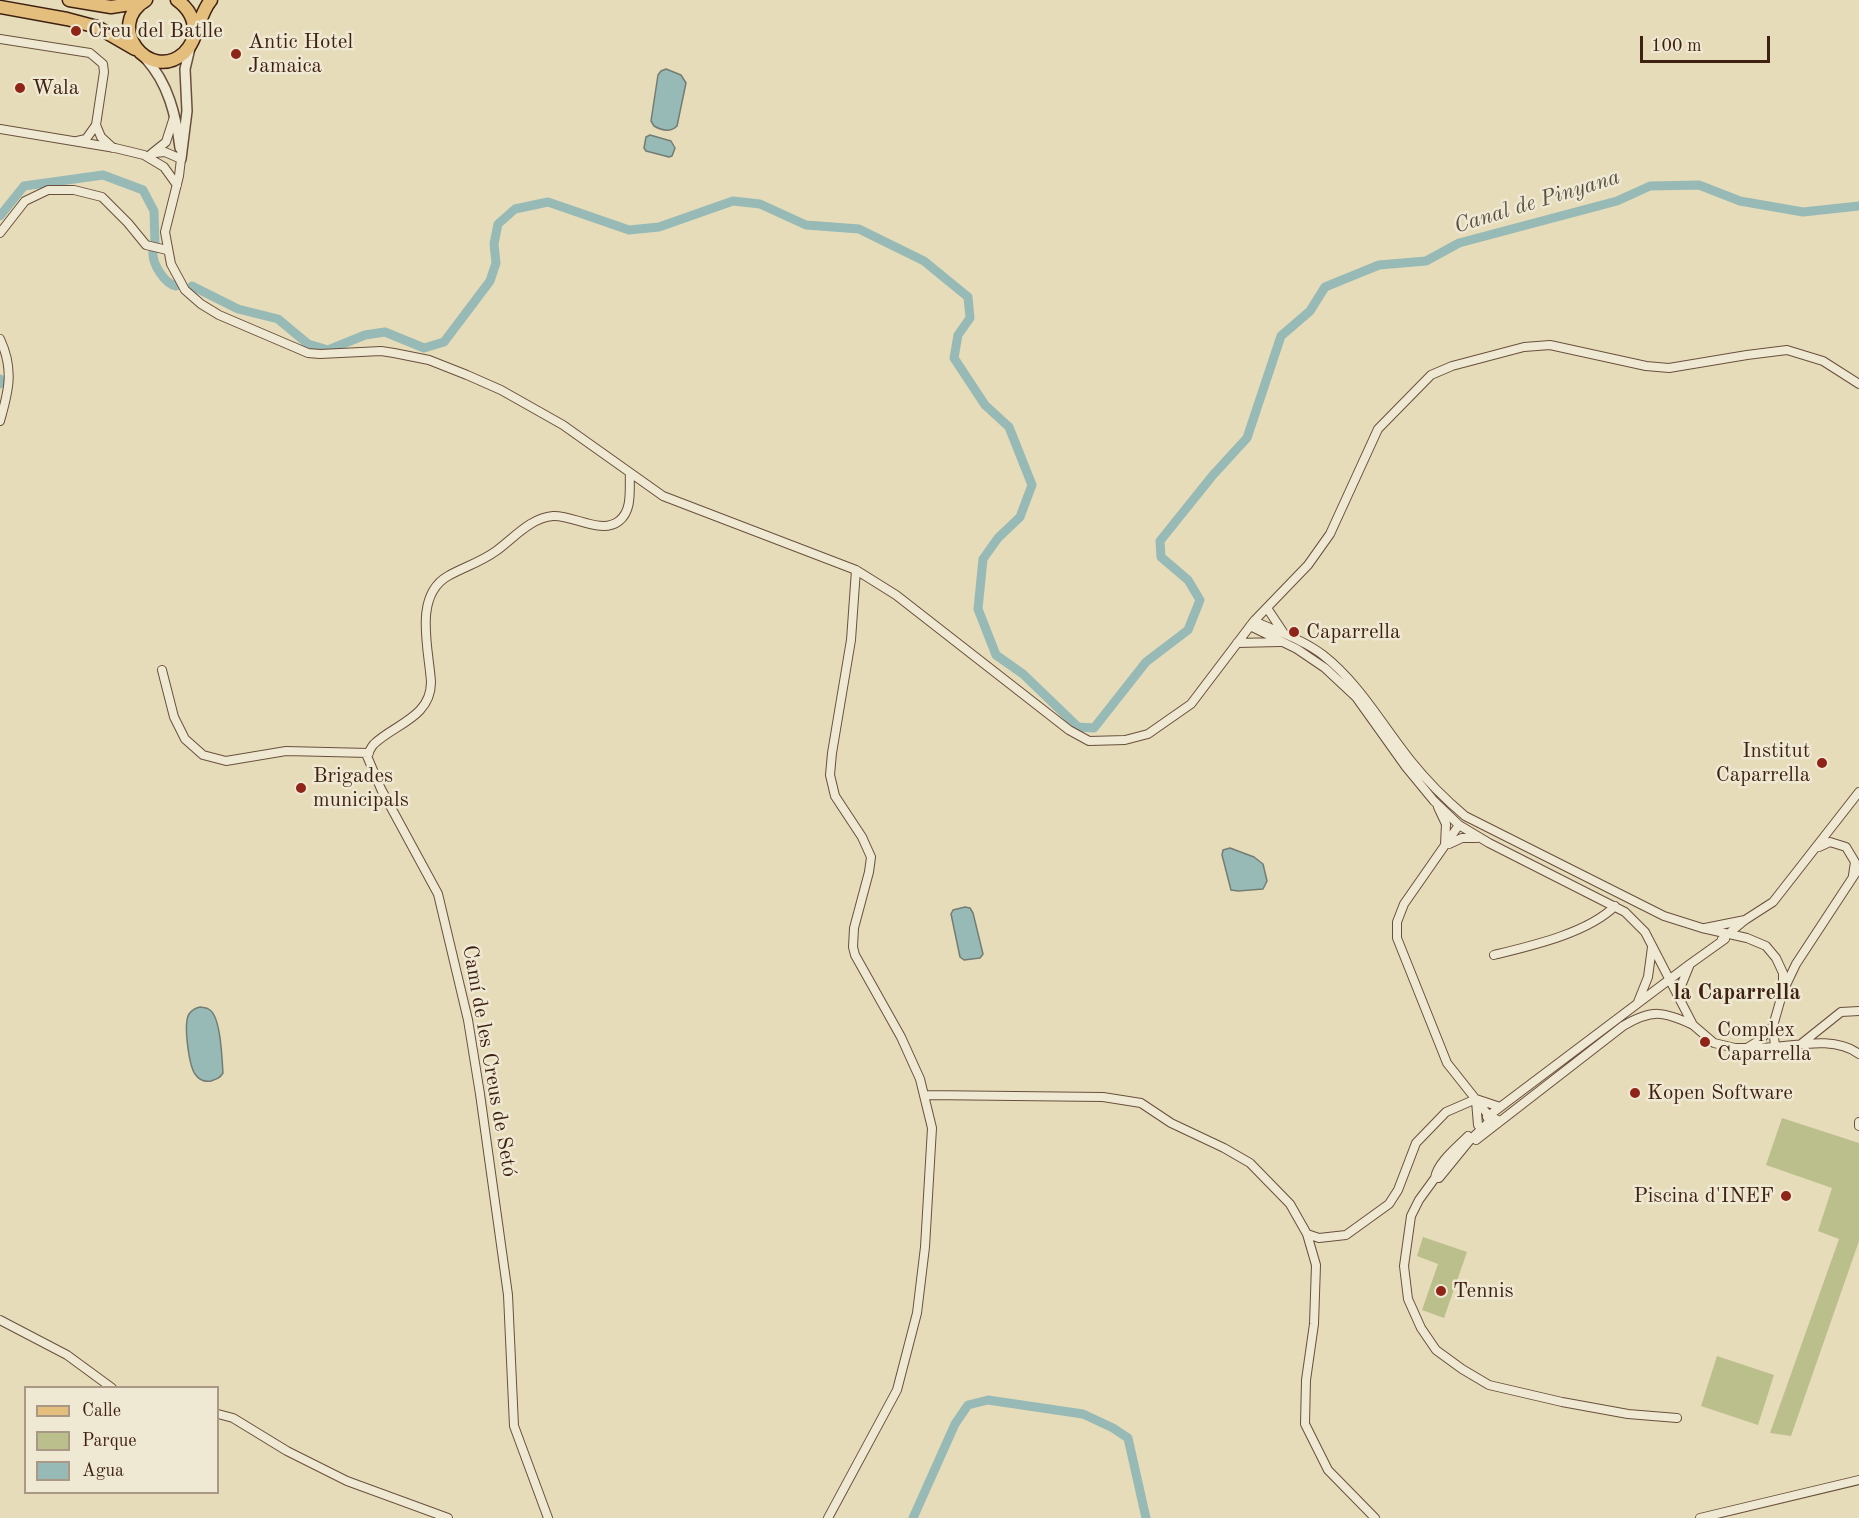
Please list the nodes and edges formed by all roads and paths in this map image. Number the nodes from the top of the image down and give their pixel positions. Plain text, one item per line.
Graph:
1 (69, 0) edge
2 (177, 0) edge
3 (211, 0) edge
4 (145, 1) edge
5 (0, 7) edge
6 (0, 39) edge
7 (193, 39) junction
8 (141, 54) junction
9 (174, 116) junction
10 (96, 125) junction
11 (0, 129) edge
12 (77, 141) junction
13 (115, 148) junction
14 (148, 154) junction
15 (181, 159) junction
16 (159, 162) junction
17 (177, 185) junction
18 (0, 233) edge
19 (167, 250) junction
20 (0, 339) edge
21 (1859, 384) edge
22 (0, 421) edge
23 (630, 473) junction
24 (856, 570) junction
25 (1267, 608) junction
26 (1252, 624) junction
27 (1283, 632) junction
28 (1281, 642) junction
29 (1237, 643) junction
30 (162, 670) dead end
31 (369, 753) junction
32 (1859, 792) edge
33 (1434, 801) junction
34 (1449, 802) junction
35 (1460, 825) junction
36 (1489, 828) junction
37 (1482, 839) junction
38 (1445, 846) junction
39 (1817, 848) junction
40 (1859, 868) edge
41 (1853, 877) junction
42 (1615, 906) junction
43 (1745, 920) junction
44 (1702, 928) junction
45 (1726, 937) junction
46 (1652, 945) junction
47 (1494, 955) dead end
48 (1690, 964) junction
49 (1670, 979) junction
50 (1783, 991) junction
51 (1681, 1002) junction
52 (1636, 1004) junction
53 (1859, 1011) edge
54 (1693, 1025) junction
55 (1773, 1026) junction
56 (1800, 1045) junction
57 (1775, 1047) junction
58 (1747, 1048) junction
59 (1859, 1054) edge
60 (926, 1095) junction
61 (1476, 1099) junction
62 (1500, 1107) junction
63 (1489, 1116) junction
64 (1500, 1121) junction
65 (1478, 1125) junction
66 (1459, 1154) junction
67 (1435, 1179) junction
68 (1307, 1234) junction
69 (0, 1320) edge
70 (109, 1386) edge
71 (219, 1414) edge
72 (1677, 1418) dead end
73 (1859, 1480) edge
74 (448, 1518) edge
75 (548, 1518) edge
76 (828, 1518) edge
77 (1375, 1518) edge
78 (1700, 1518) edge

1 - 4 main road
2 - 7 main road
3 - 7 main road
4 - 8 main road
5 - 8 main road
6 - 10 street
7 - 8 main road
7 - 15 street
8 - 9 street
9 - 14 street
9 - 15 street
10 - 12 street
10 - 13 street
11 - 12 street
12 - 13 street
13 - 14 street
14 - 15 street
14 - 16 street
15 - 16 street
15 - 17 street
16 - 17 street
17 - 19 street
18 - 19 street
19 - 23 street
20 - 22 street
21 - 25 street
23 - 24 street
23 - 31 street
24 - 29 street
24 - 60 street
25 - 26 street
25 - 27 street
26 - 27 street
26 - 28 street
26 - 29 street
27 - 34 street
28 - 29 street
28 - 33 street
30 - 31 street
31 - 75 street, Camí de les Creus de Setó
32 - 39 street
33 - 35 street
33 - 38 street
34 - 35 street
34 - 36 street
35 - 36 street
35 - 37 street
35 - 38 street
36 - 44 street
37 - 38 street
37 - 42 street
38 - 61 street
39 - 41 street
39 - 43 street
40 - 41 street
41 - 50 street
42 - 46 street
42 - 47 street
43 - 44 street
43 - 45 street
44 - 45 street
45 - 48 street
45 - 50 street
46 - 49 street
46 - 52 street
48 - 49 street
48 - 51 street
49 - 51 street
49 - 52 street
50 - 55 street
51 - 54 street
52 - 62 street
53 - 56 street
54 - 58 street
54 - 64 street
55 - 57 street
55 - 58 street
56 - 57 street
56 - 59 street
57 - 58 street
60 - 68 street
60 - 76 street
61 - 62 street
61 - 63 street
61 - 65 street
61 - 68 street
62 - 63 street
63 - 64 street
63 - 65 street
63 - 66 street
64 - 66 street
65 - 67 street
66 - 67 street
67 - 72 street
68 - 77 street
69 - 70 street
71 - 74 street
73 - 78 street

